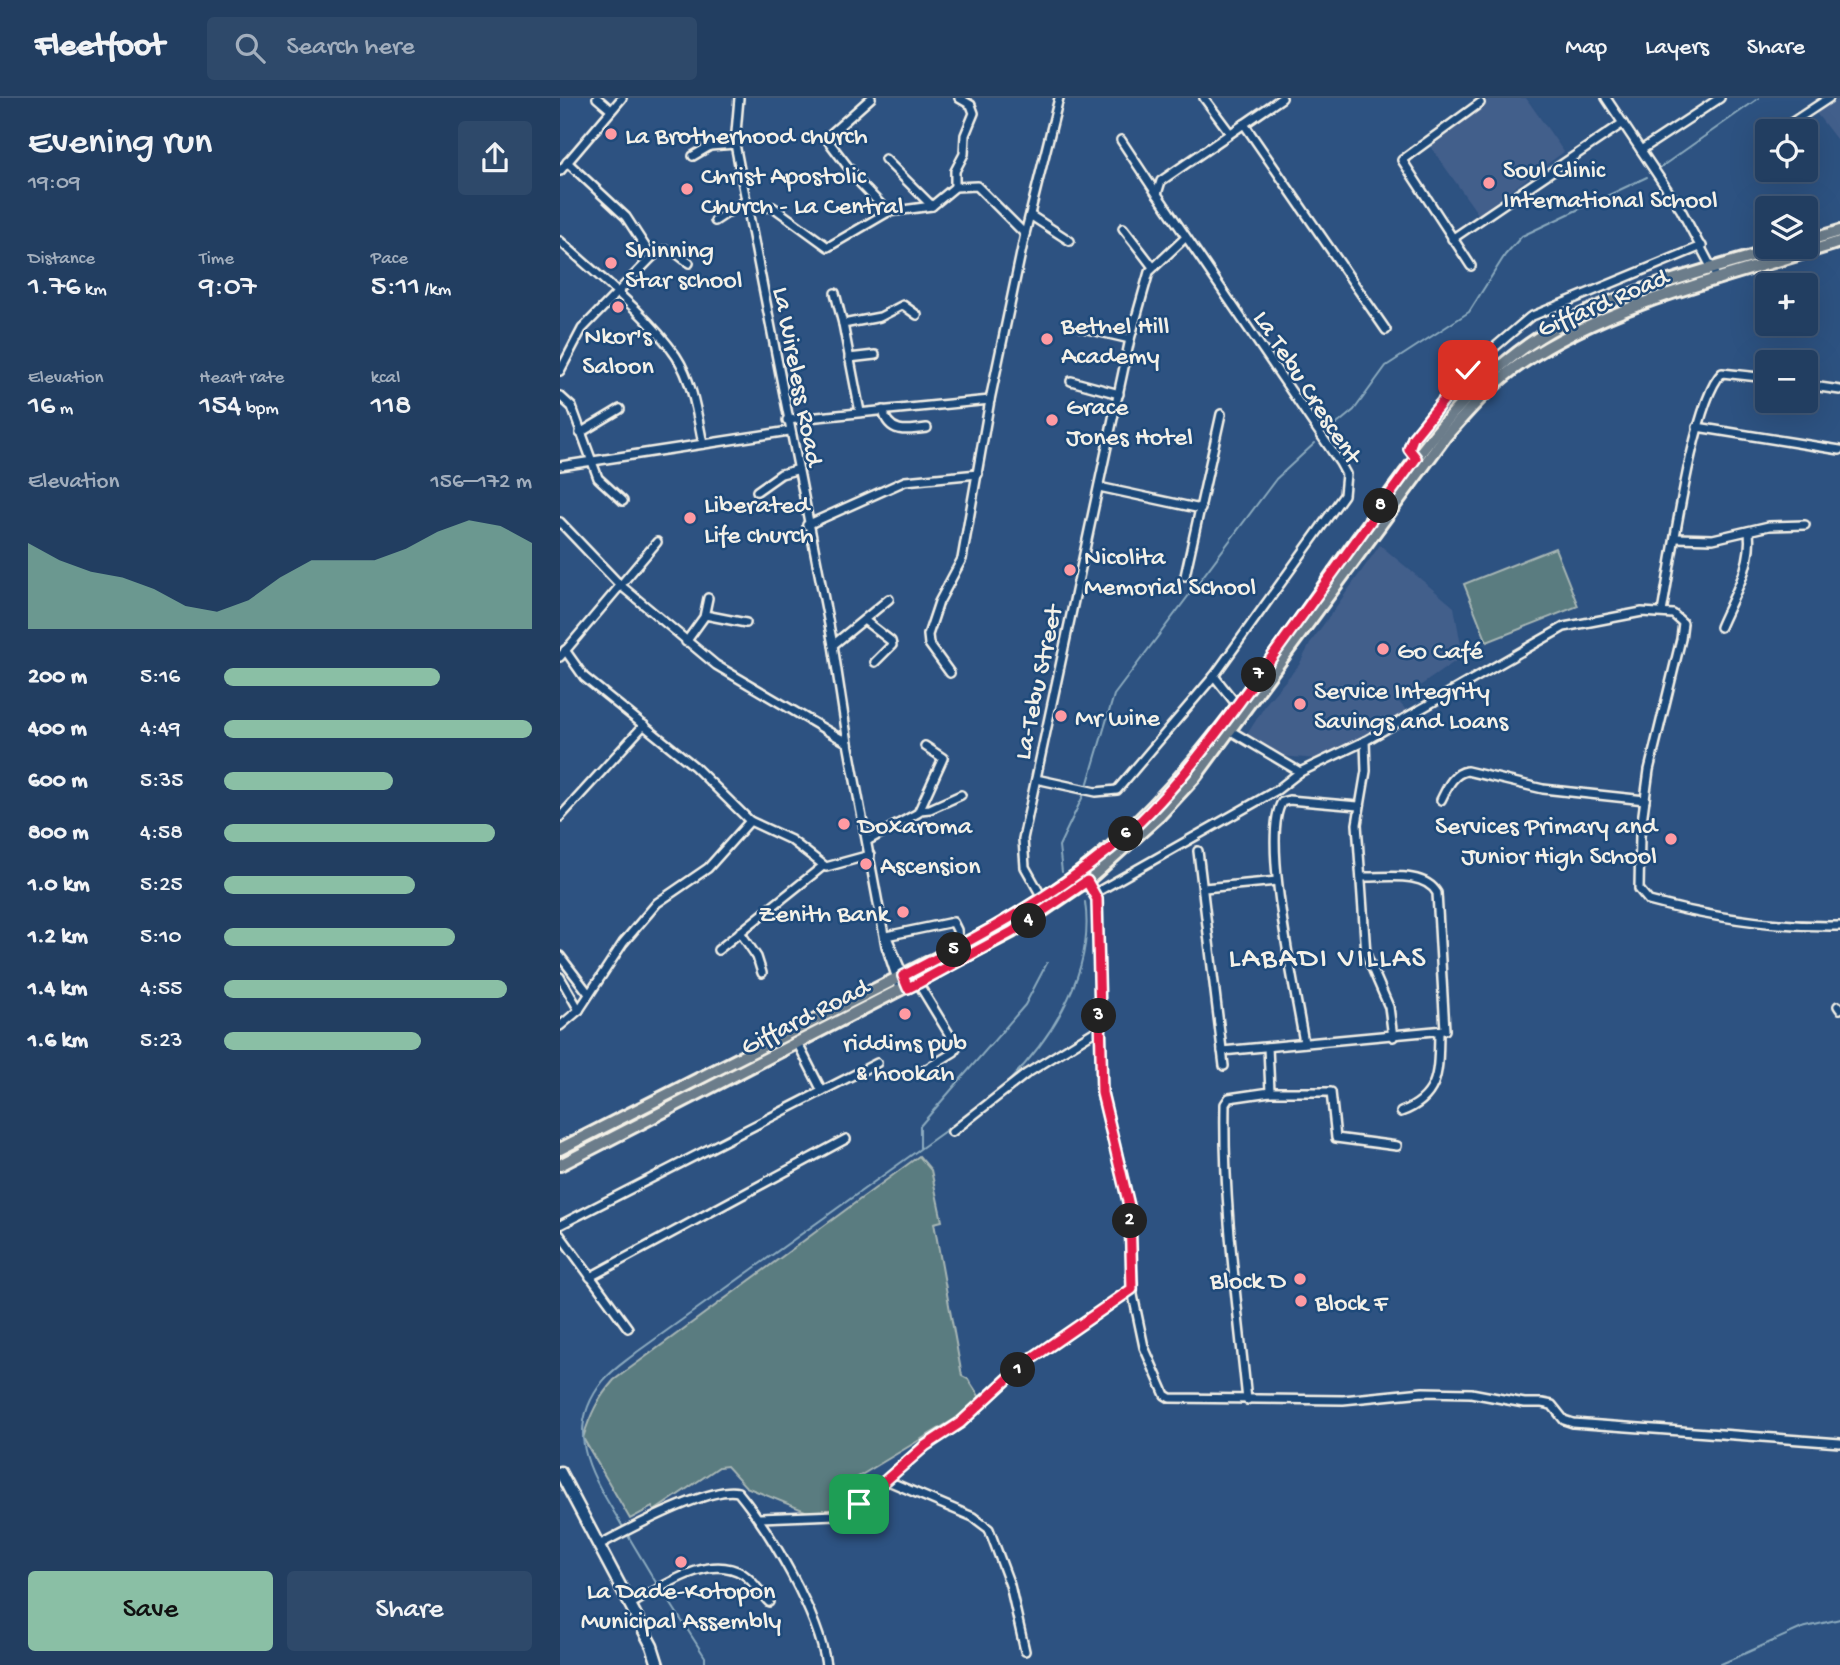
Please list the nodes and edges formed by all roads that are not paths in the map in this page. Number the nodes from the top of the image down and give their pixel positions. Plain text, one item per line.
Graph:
1 (597, 98) edge
2 (622, 98) edge
3 (739, 98) edge
4 (871, 98) edge
5 (959, 98) edge
6 (1059, 98) edge
7 (1205, 98) edge
8 (1282, 98) edge
9 (1606, 98) edge
10 (1720, 98) edge
11 (1829, 98) edge
12 (1480, 103) dead end
13 (611, 110) junction
14 (1797, 119) edge
15 (1623, 123) junction
16 (1244, 124) junction
17 (1230, 134) junction
18 (1121, 140) dead end
19 (735, 144) junction
20 (1641, 150) junction
21 (693, 156) dead end
22 (884, 159) dead end
23 (567, 162) junction
24 (560, 171) edge
25 (955, 187) junction
26 (1157, 194) junction
27 (746, 205) junction
28 (932, 206) junction
29 (888, 212) junction
30 (1030, 215) junction
31 (715, 221) dead end
32 (1123, 228) dead end
33 (1840, 231) edge
34 (1025, 233) junction
35 (1818, 237) edge
36 (1184, 239) junction
37 (1452, 239) junction
38 (560, 241) edge
39 (1070, 241) dead end
40 (1840, 242) edge
41 (1702, 246) junction
42 (1755, 256) edge
43 (652, 257) junction
44 (689, 263) dead end
45 (1471, 266) dead end
46 (1153, 267) junction
47 (1713, 269) junction
48 (1718, 280) junction
49 (618, 293) junction
50 (835, 293) dead end
51 (917, 315) dead end
52 (843, 324) junction
53 (1083, 328) dead end
54 (1386, 330) dead end
55 (1130, 339) junction
56 (875, 355) dead end
57 (849, 358) junction
58 (560, 371) edge
59 (1755, 377) edge
60 (1071, 381) dead end
61 (1818, 387) edge
62 (1840, 390) edge
63 (1119, 394) junction
64 (560, 396) edge
65 (990, 400) junction
66 (620, 409) dead end
67 (883, 410) junction
68 (860, 412) junction
69 (1221, 414) dead end
70 (787, 420) junction
71 (1697, 426) junction
72 (927, 428) dead end
73 (789, 430) junction
74 (580, 433) junction
75 (703, 444) junction
76 (1840, 450) edge
77 (1416, 458) junction
78 (590, 463) junction
79 (560, 466) edge
80 (796, 470) junction
81 (978, 474) junction
82 (1099, 487) junction
83 (757, 491) dead end
84 (623, 501) dead end
85 (1201, 509) junction
86 (560, 522) edge
87 (807, 526) junction
88 (1805, 526) dead end
89 (1749, 531) junction
90 (1676, 538) junction
91 (657, 542) dead end
92 (1185, 576) dead end
93 (619, 584) junction
94 (708, 598) dead end
95 (889, 599) dead end
96 (1662, 612) junction
97 (705, 615) junction
98 (864, 620) junction
99 (746, 623) dead end
100 (1720, 627) dead end
101 (686, 642) junction
102 (832, 645) junction
103 (563, 653) edge
104 (875, 662) dead end
105 (950, 673) dead end
106 (1214, 676) junction
107 (1237, 705) junction
108 (644, 725) junction
109 (1231, 731) junction
110 (1365, 741) junction
111 (848, 743) junction
112 (925, 746) dead end
113 (1300, 772) junction
114 (1036, 779) junction
115 (961, 795) dead end
116 (1441, 800) dead end
117 (1645, 800) junction
118 (1358, 806) junction
119 (920, 810) junction
120 (560, 817) edge
121 (750, 821) junction
122 (867, 841) junction
123 (1198, 851) dead end
124 (870, 855) junction
125 (823, 866) junction
126 (1361, 877) junction
127 (1087, 881) junction
128 (1277, 881) junction
129 (1204, 888) junction
130 (1043, 899) junction
131 (1097, 899) junction
132 (1840, 926) edge
133 (740, 932) junction
134 (887, 936) junction
135 (959, 947) junction
136 (718, 950) dead end
137 (560, 956) edge
138 (762, 973) dead end
139 (560, 977) edge
140 (899, 977) junction
141 (909, 987) junction
142 (589, 994) junction
143 (579, 1010) junction
144 (560, 1026) edge
145 (1100, 1028) junction
146 (1438, 1033) junction
147 (1393, 1037) junction
148 (1304, 1043) junction
149 (798, 1044) junction
150 (1268, 1047) junction
151 (1222, 1051) junction
152 (877, 1063) dead end
153 (1224, 1066) dead end
154 (923, 1071) dead end
155 (822, 1091) junction
156 (1270, 1092) junction
157 (1401, 1112) dead end
158 (952, 1132) dead end
159 (846, 1139) dead end
160 (563, 1145) edge
161 (1397, 1146) dead end
162 (560, 1165) edge
163 (560, 1225) edge
164 (560, 1235) edge
165 (590, 1277) junction
166 (1132, 1289) junction
167 (628, 1328) dead end
168 (1247, 1400) junction
169 (1840, 1443) edge
170 (560, 1472) edge
171 (888, 1480) junction
172 (760, 1518) junction
173 (599, 1545) junction
174 (769, 1602) dead end
175 (629, 1605) junction
176 (1025, 1651) dead end
177 (659, 1665) edge
178 (826, 1665) edge

1 - 13 street
2 - 13 street
3 - 19 street, La Wireless Road
4 - 29 street
5 - 25 street
6 - 30 street
7 - 17 street
8 - 16 street
9 - 15 street
10 - 20 street
11 - 14 street
12 - 37 street
13 - 23 street
15 - 20 street
15 - 37 street
16 - 17 street
16 - 54 street
17 - 26 street
18 - 26 street
19 - 21 street
19 - 27 street, La Wireless Road
20 - 41 street
22 - 28 street
23 - 24 street
23 - 43 street
25 - 28 street
25 - 34 street
26 - 36 street
27 - 29 street
27 - 31 street
27 - 70 street, La Wireless Road
28 - 29 street
30 - 34 street
30 - 39 street
32 - 46 street
33 - 35 main road
34 - 65 street
36 - 46 street, La-Tebu Street
36 - 106 street, La Tebu Crescent
37 - 45 street
38 - 49 street
40 - 48 main road, Giffard Road
41 - 47 street
41 - 77 street
42 - 47 main road, Giffard Road
43 - 44 street
43 - 49 street
46 - 55 street, La-Tebu Street
47 - 48 street
47 - 77 main road, Giffard Road
48 - 109 main road, Giffard Road
49 - 58 street
49 - 75 street
50 - 52 street
51 - 52 street
52 - 57 street
53 - 55 street
55 - 63 street, La-Tebu Street
56 - 57 street
57 - 68 street
59 - 71 street
60 - 63 street
61 - 62 street
63 - 82 street, La-Tebu Street
64 - 74 street
65 - 67 street
65 - 81 street
66 - 74 street
67 - 68 street
67 - 72 street
68 - 70 street
69 - 85 street
70 - 73 street, La Wireless Road
71 - 76 street
71 - 90 street
73 - 75 street
73 - 80 street, La Wireless Road
74 - 78 street
75 - 78 street
77 - 107 main road, Giffard Road
78 - 79 street
78 - 84 street
80 - 83 street
80 - 87 street, La Wireless Road
81 - 87 street
81 - 105 street
82 - 85 street
82 - 114 street, La-Tebu Street
85 - 92 street
86 - 93 street
87 - 102 street, La Wireless Road
88 - 89 street
89 - 90 street
89 - 100 street
90 - 96 street
91 - 93 street
93 - 101 street
93 - 103 street
94 - 97 street
95 - 98 street
96 - 110 street
96 - 117 street
97 - 99 street
97 - 101 street
98 - 102 street
98 - 104 street
101 - 111 street
102 - 111 street, La Wireless Road
103 - 108 street
106 - 107 street
106 - 114 street, La Tebu Crescent
107 - 130 main road, Giffard Road
108 - 120 street
108 - 121 street
109 - 113 street
109 - 127 main road, Giffard Road
110 - 113 street
110 - 118 street
111 - 122 street, La Wireless Road
112 - 119 street
113 - 131 street
114 - 130 street, La-Tebu Street
115 - 119 street
116 - 117 street
117 - 132 street
118 - 126 street
118 - 128 street
119 - 122 street
121 - 125 street
121 - 142 street
122 - 124 street, La Wireless Road
123 - 129 street
124 - 125 street
124 - 134 street, La Wireless Road
125 - 133 street
126 - 146 street
126 - 147 street
127 - 131 street
127 - 141 main road, Giffard Road
128 - 129 street
128 - 148 street
129 - 151 street
130 - 135 main road, Giffard Road
131 - 145 street
133 - 136 street
133 - 138 street
134 - 135 street
134 - 140 street, La Wireless Road
135 - 140 main road, Giffard Road
137 - 142 street
139 - 143 street
140 - 141 street, La Wireless Road
140 - 160 main road, Giffard Road
141 - 149 main road, Giffard Road
141 - 154 street, La Wireless Road
142 - 143 street
143 - 144 street
145 - 158 street
145 - 166 street
146 - 147 street
146 - 157 street
147 - 148 street
148 - 150 street
149 - 155 street
149 - 162 main road, Giffard Road
150 - 151 street
150 - 156 street
151 - 153 street
152 - 155 street
155 - 163 street
156 - 161 street
156 - 168 street
159 - 165 street
164 - 165 street
165 - 167 street
166 - 168 street
166 - 171 street
168 - 169 street
170 - 173 street
171 - 172 street
171 - 176 street
172 - 173 street
172 - 178 street
173 - 175 street
174 - 175 street
175 - 177 street

